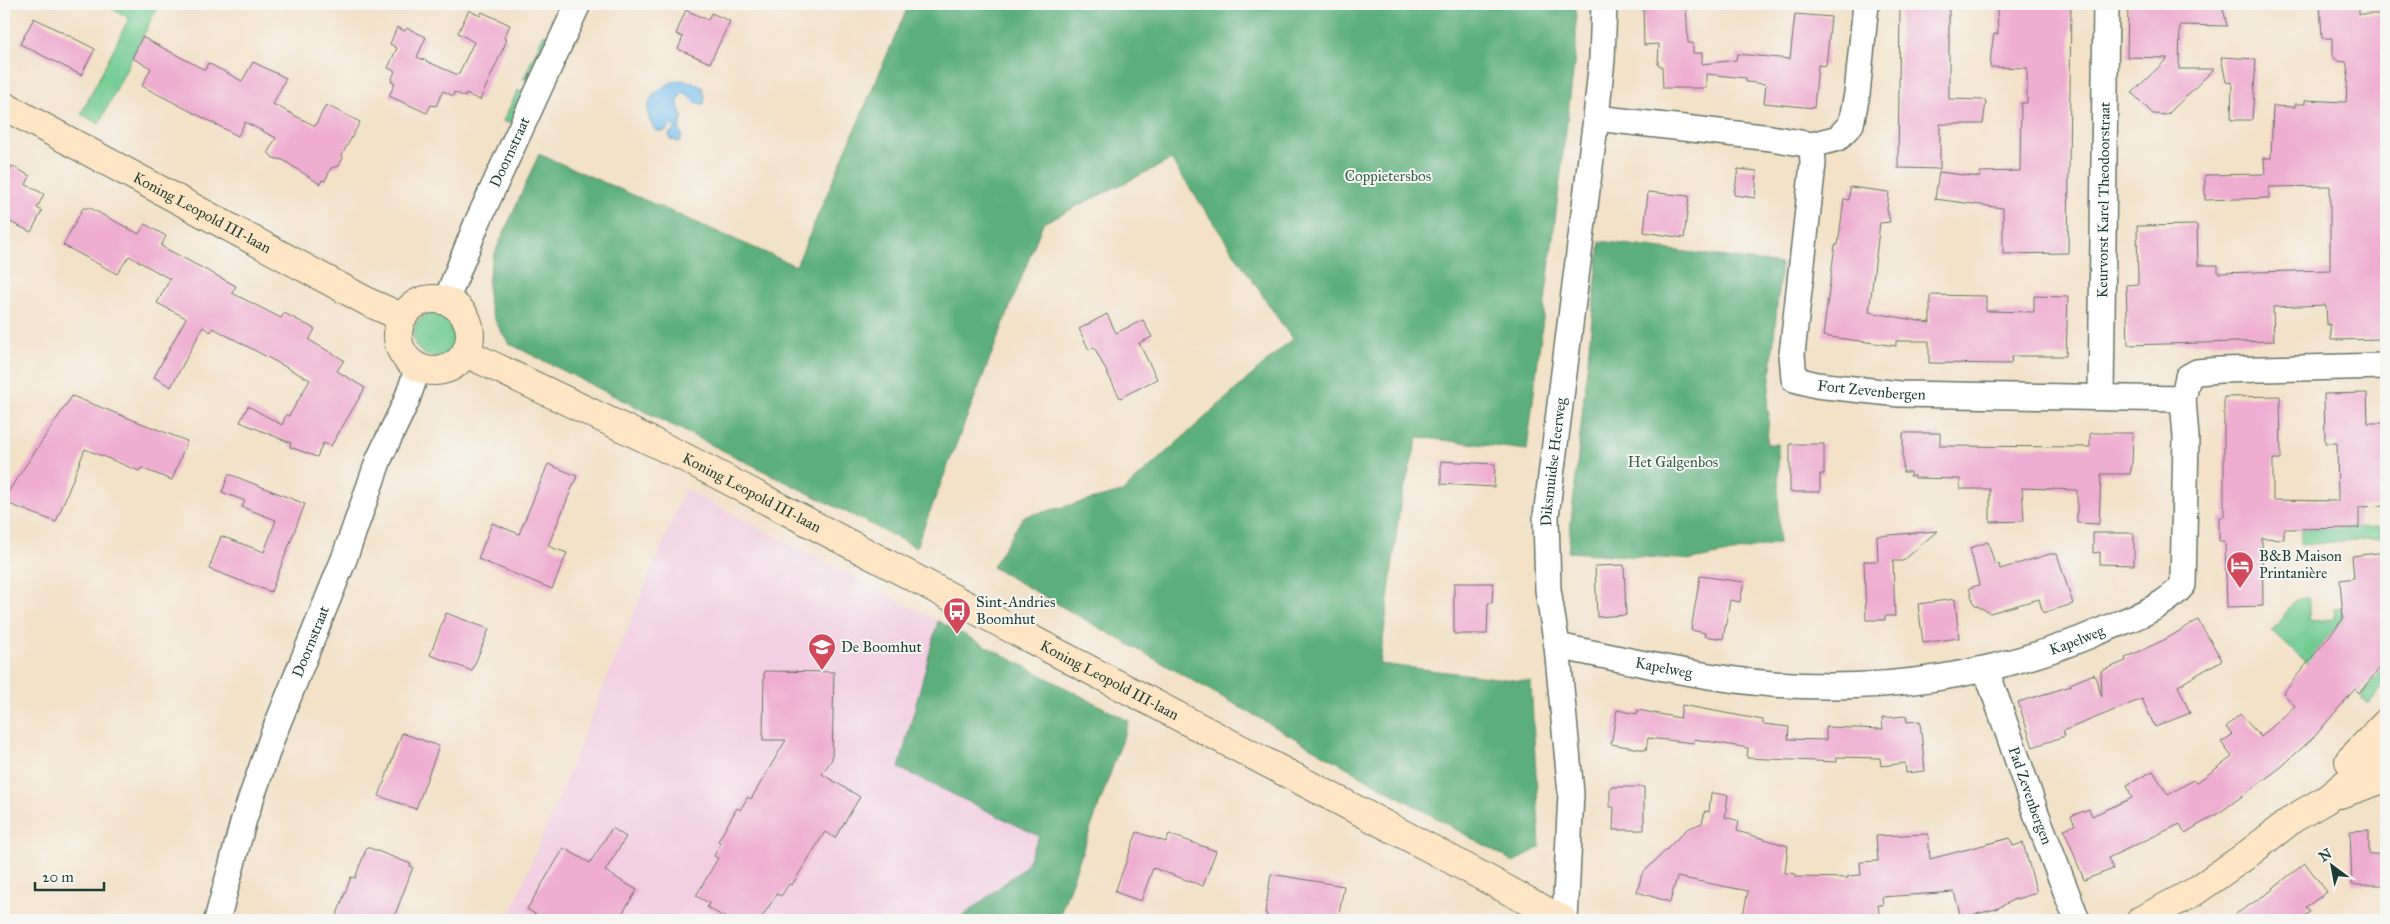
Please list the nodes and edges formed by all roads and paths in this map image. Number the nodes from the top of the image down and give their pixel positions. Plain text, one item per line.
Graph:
1 (578, 4) edge
2 (1604, 4) edge
3 (1866, 4) edge
4 (2106, 4) edge
5 (4, 106) edge
6 (1596, 118) junction
7 (1812, 146) junction
8 (446, 301) junction
9 (402, 317) junction
10 (466, 353) junction
11 (2386, 366) edge
12 (418, 368) junction
13 (2101, 396) junction
14 (2183, 399) junction
15 (1557, 646) junction
16 (1986, 669) junction
17 (2386, 723) edge
18 (2386, 750) edge
19 (2386, 778) edge
20 (2327, 799) junction
21 (2294, 818) junction
22 (217, 920) edge
23 (1564, 920) edge
24 (2077, 920) edge
25 (2141, 920) edge

1 - 8 street, Doornstraat
2 - 6 street, Diksmuidse Heerweg
3 - 7 street
4 - 13 street, Keurvorst Karel Theodoorstraat
5 - 9 street, Koning Leopold III-laan
6 - 7 street
6 - 15 street, Diksmuidse Heerweg
7 - 13 street, Fort Zevenbergen
8 - 9 street
8 - 10 street
9 - 12 street
10 - 12 street
10 - 23 street, Koning Leopold III-laan
11 - 14 street, Kapelweg
12 - 22 street, Doornstraat
13 - 14 street, Fort Zevenbergen
14 - 16 street, Kapelweg
15 - 16 street, Kapelweg
15 - 23 street, Diksmuidse Heerweg
16 - 24 street, Pad Zevenbergen
17 - 21 street
18 - 20 street
19 - 20 street
20 - 21 street
21 - 25 street

